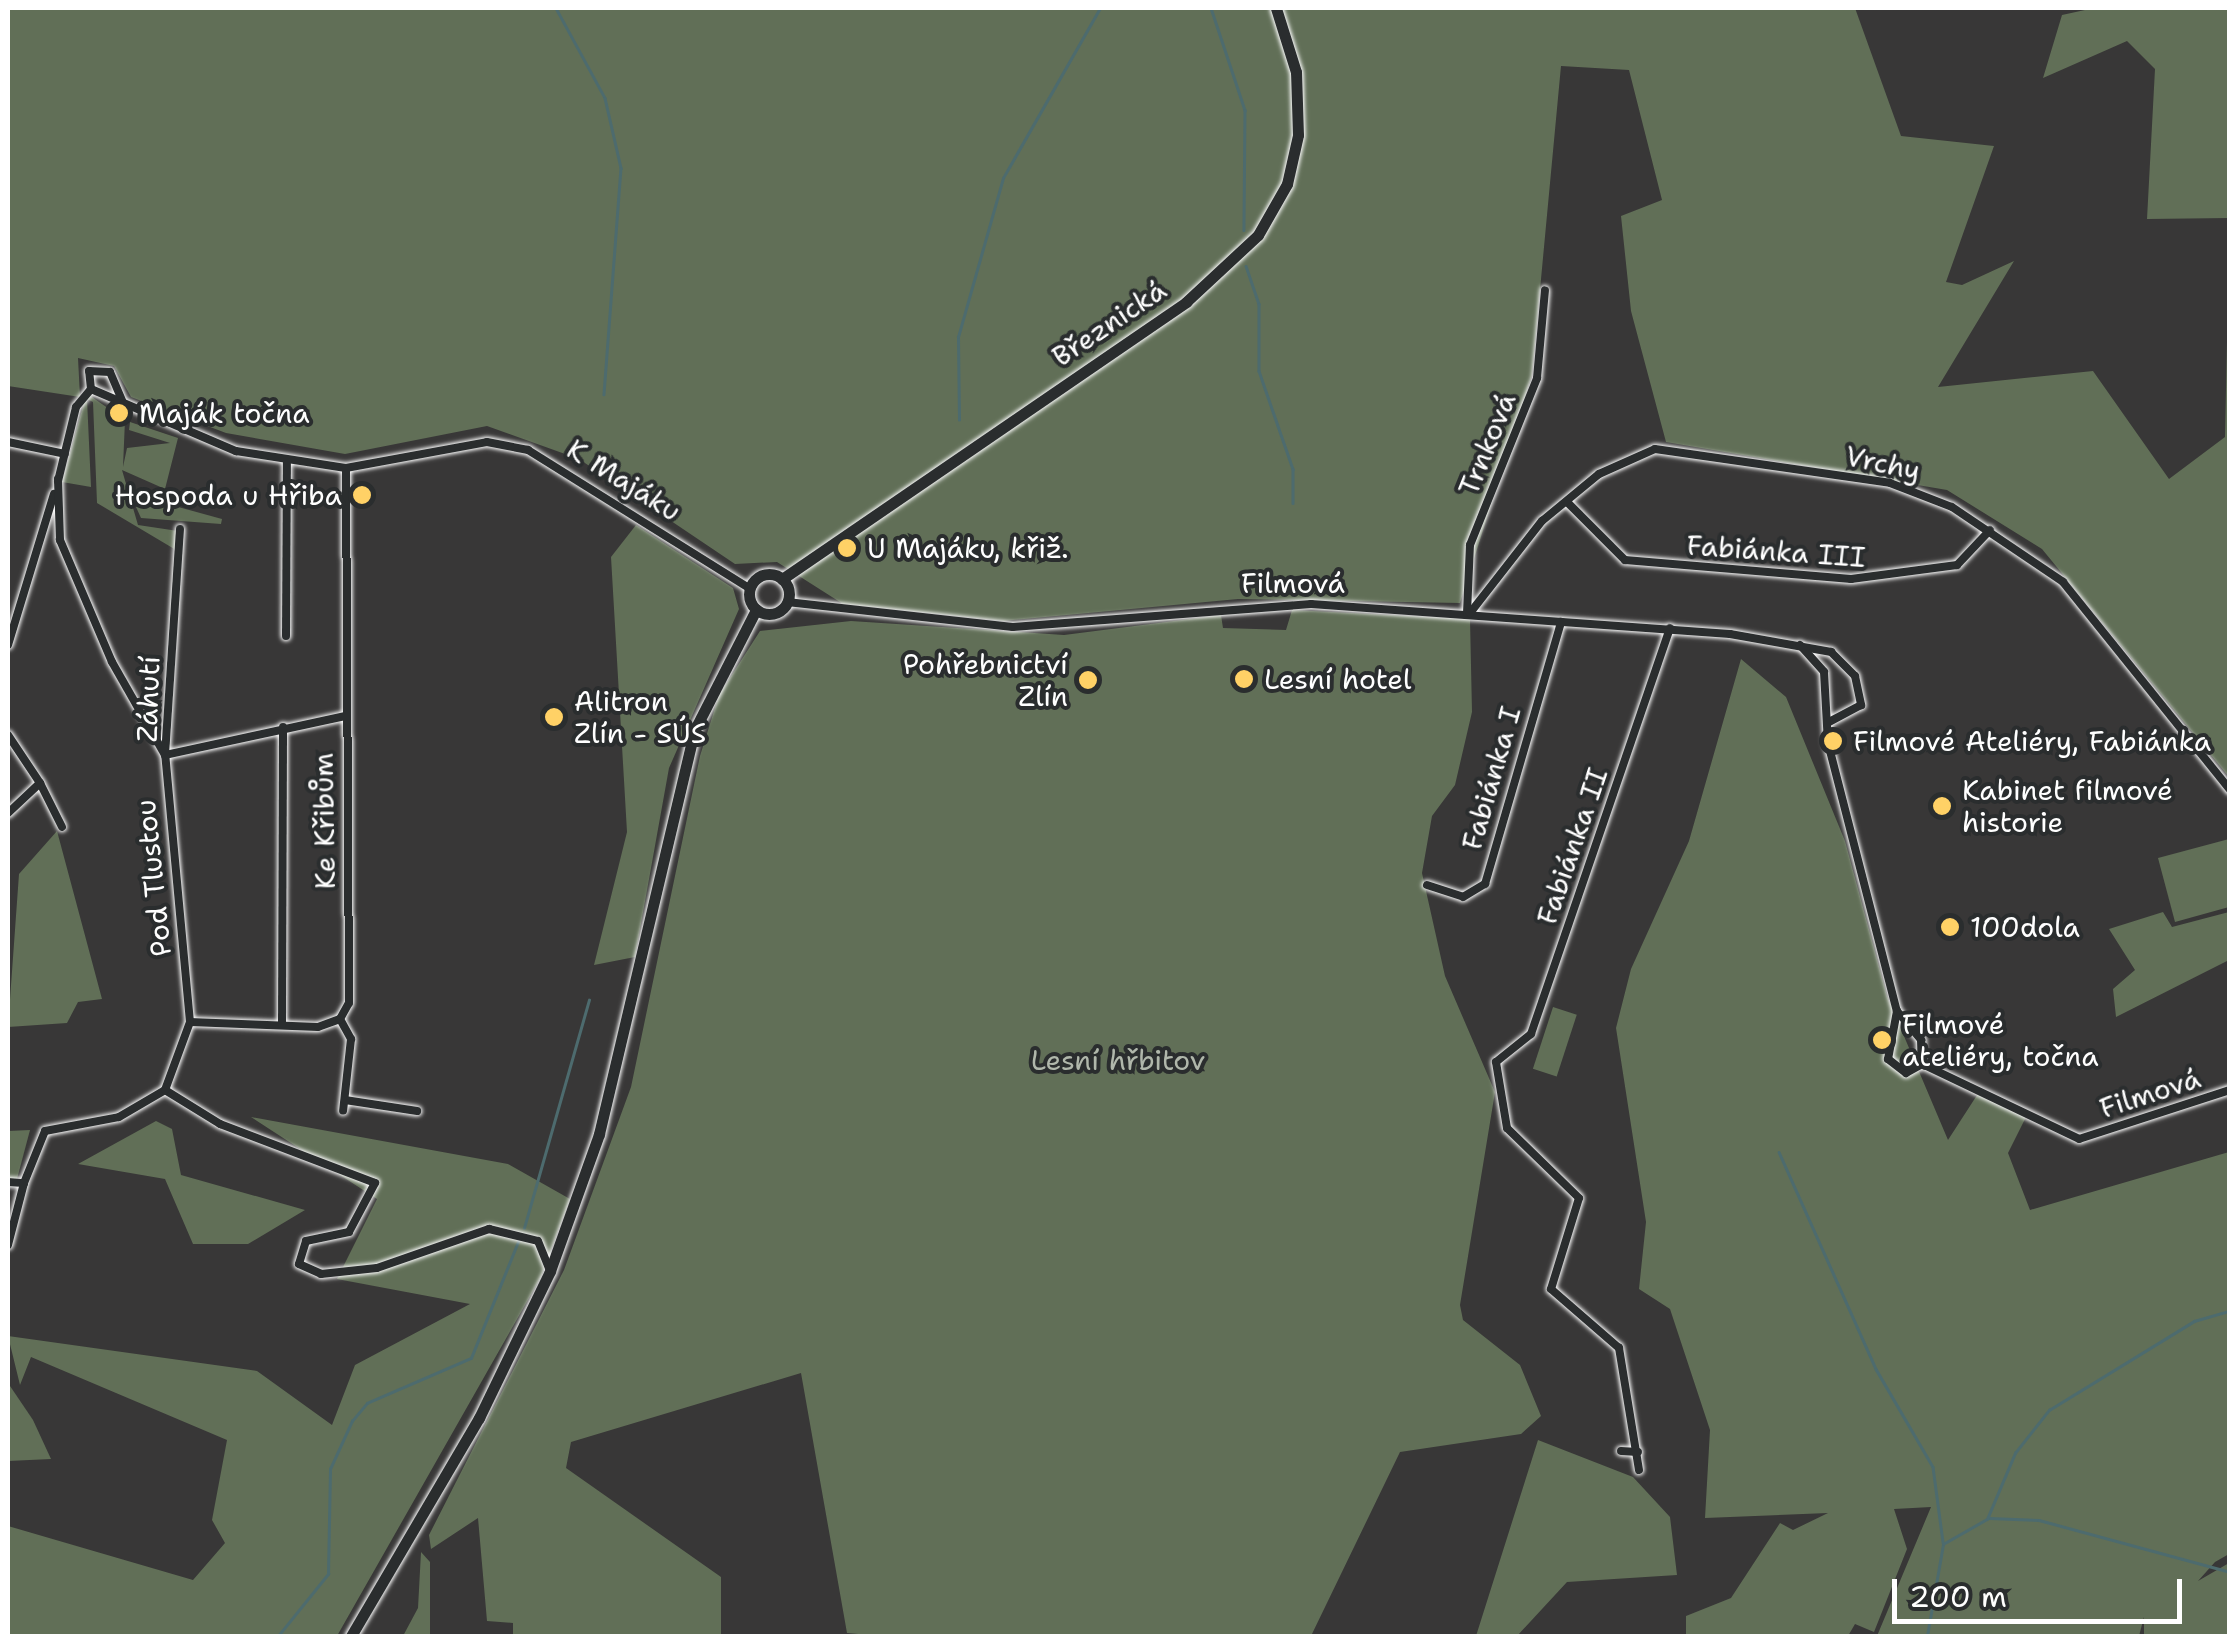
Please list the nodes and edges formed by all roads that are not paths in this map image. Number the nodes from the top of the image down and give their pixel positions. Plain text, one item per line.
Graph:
1 (1276, 8) edge
2 (1545, 290) dead end
3 (91, 389) junction
4 (124, 404) junction
5 (8, 442) edge
6 (65, 454) junction
7 (287, 460) junction
8 (346, 468) junction
9 (58, 479) junction
10 (1567, 502) junction
11 (180, 528) dead end
12 (1990, 530) junction
13 (782, 579) junction
14 (750, 588) junction
15 (788, 602) junction
16 (756, 610) junction
17 (1469, 613) junction
18 (1561, 622) junction
19 (1670, 628) junction
20 (286, 636) dead end
21 (8, 645) edge
22 (1800, 645) junction
23 (345, 716) junction
24 (1828, 722) junction
25 (283, 726) junction
26 (8, 734) edge
27 (165, 755) junction
28 (40, 783) junction
29 (2230, 790) edge
30 (8, 813) edge
31 (62, 827) dead end
32 (1427, 885) dead end
33 (1897, 1011) junction
34 (340, 1019) junction
35 (190, 1022) junction
36 (282, 1022) junction
37 (1922, 1064) junction
38 (165, 1090) junction
39 (2230, 1090) edge
40 (345, 1100) junction
41 (343, 1110) dead end
42 (416, 1112) dead end
43 (8, 1182) edge
44 (24, 1183) junction
45 (8, 1245) edge
46 (550, 1271) junction
47 (1620, 1451) dead end
48 (1638, 1452) junction
49 (1639, 1470) dead end
50 (350, 1636) edge

1 - 13 main road, Březnická
2 - 17 street, Trnková
3 - 4 street, K Majáku
3 - 4 street
3 - 6 street
4 - 7 street, K Majáku
5 - 6 street
6 - 9 street
7 - 8 street, K Majáku
7 - 20 street
8 - 14 street, K Majáku
8 - 23 street, Ke Křibům
9 - 21 street
9 - 27 street, Pod Tlustou
10 - 12 street, Vrchy
10 - 12 street, Fabiánka III
10 - 17 street, Vrchy
11 - 27 street, Záhutí
12 - 29 street, Vrchy
13 - 14 main road, Březnická
13 - 15 main road
14 - 16 main road
15 - 16 main road
15 - 17 street, Filmová
16 - 46 main road
17 - 18 street, Filmová
18 - 19 street, Filmová
18 - 32 street, Fabiánka I
19 - 22 street, Filmová
19 - 48 street, Fabiánka II
22 - 24 street, Filmová
22 - 24 street, Filmová
23 - 25 street, Záhutí
23 - 34 street, Ke Křibům
24 - 33 street, Filmová
25 - 27 street, Záhutí
25 - 36 street
26 - 28 street
27 - 35 street, Pod Tlustou
28 - 30 street
28 - 31 street
33 - 37 street, Filmová
33 - 37 street, Filmová
34 - 36 street
34 - 40 street, Ke Křibům
35 - 36 street
35 - 38 street, Pod Tlustou
37 - 39 street, Filmová
38 - 44 street
38 - 46 street
40 - 41 street, Ke Křibům
40 - 42 street
43 - 44 street
44 - 45 street
46 - 50 main road
47 - 48 street
48 - 49 street

